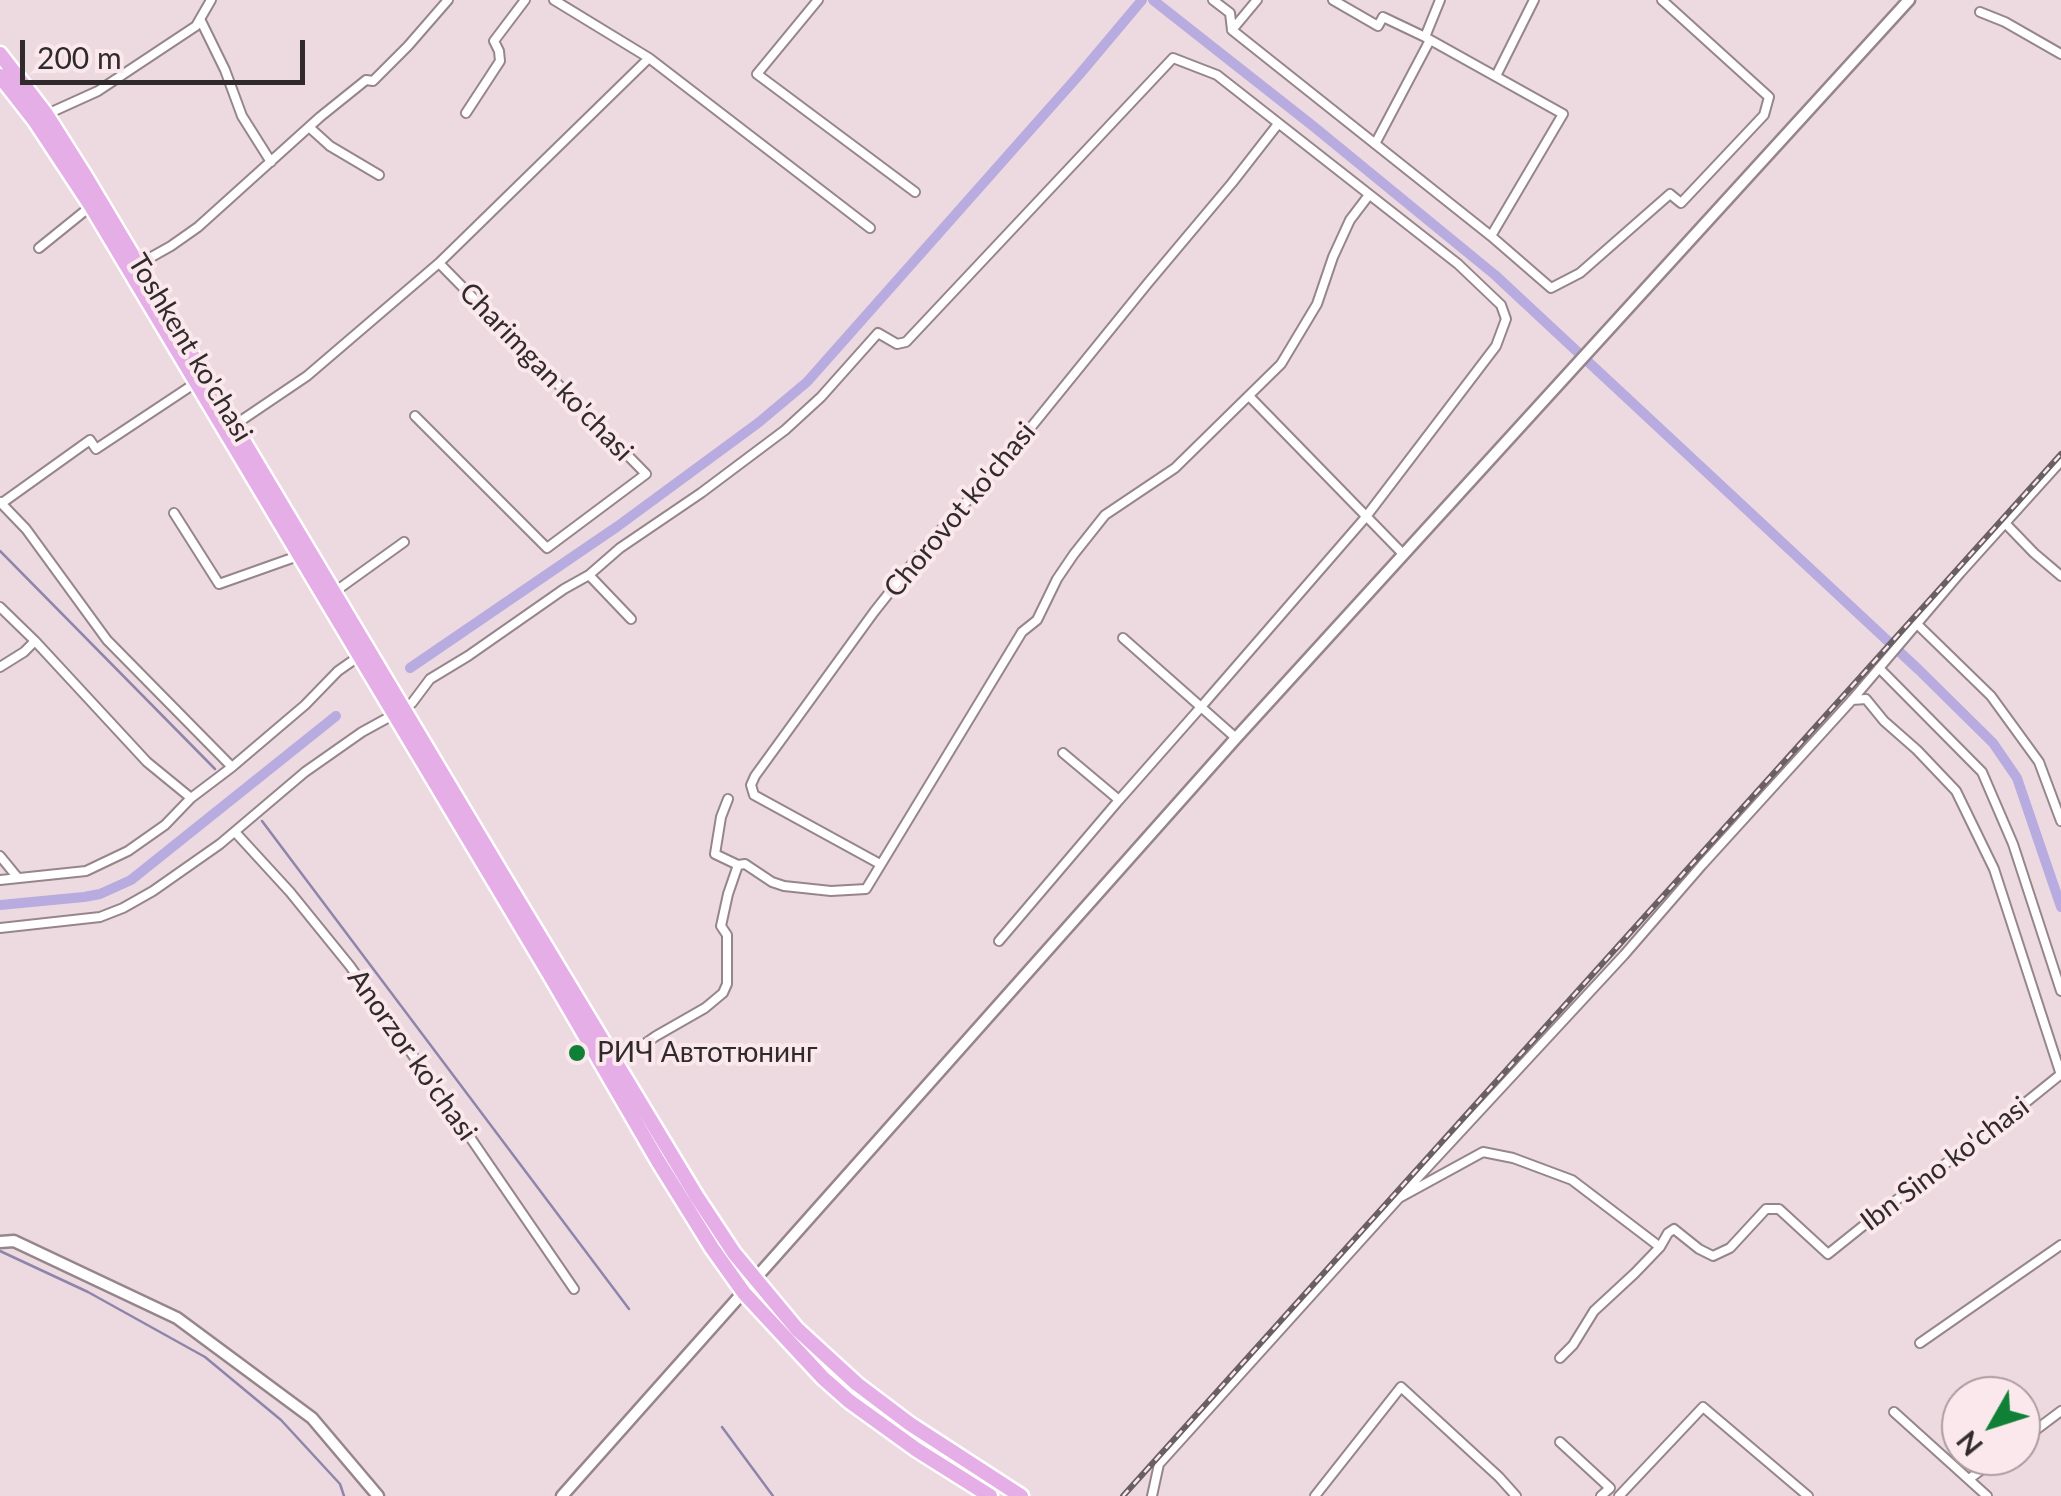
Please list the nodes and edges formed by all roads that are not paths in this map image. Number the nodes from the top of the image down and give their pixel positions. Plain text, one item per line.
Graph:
1 (211, 0) edge
2 (448, 0) edge
3 (525, 0) edge
4 (554, 0) edge
5 (818, 0) edge
6 (1213, 0) edge
7 (1257, 0) edge
8 (1332, 0) edge
9 (1440, 0) edge
10 (1534, 0) edge
11 (1662, 0) edge
12 (1909, 0) edge
13 (1980, 12) dead end
14 (200, 19) junction
15 (1232, 30) junction
16 (1427, 39) junction
17 (0, 54) edge
18 (2061, 54) edge
19 (649, 58) junction
20 (0, 76) edge
21 (1496, 76) junction
22 (466, 114) dead end
23 (41, 118) junction
24 (1278, 124) junction
25 (309, 128) junction
26 (1376, 144) junction
27 (271, 162) junction
28 (380, 175) dead end
29 (915, 192) dead end
30 (1369, 195) junction
31 (91, 206) junction
32 (870, 228) dead end
33 (1491, 236) junction
34 (39, 248) dead end
35 (439, 262) junction
36 (139, 264) junction
37 (197, 382) junction
38 (1250, 396) junction
39 (415, 416) dead end
40 (230, 428) junction
41 (2061, 461) edge
42 (1, 502) edge
43 (174, 513) dead end
44 (1365, 518) junction
45 (2005, 523) junction
46 (404, 542) dead end
47 (298, 556) junction
48 (1404, 556) junction
49 (589, 575) junction
50 (2061, 576) edge
51 (333, 593) junction
52 (0, 607) edge
53 (632, 618) dead end
54 (1917, 624) junction
55 (1123, 638) dead end
56 (35, 641) junction
57 (363, 654) junction
58 (0, 666) edge
59 (1879, 668) junction
60 (1852, 700) junction
61 (1201, 707) junction
62 (398, 711) junction
63 (1236, 738) junction
64 (1063, 754) dead end
65 (232, 767) junction
66 (191, 798) junction
67 (728, 799) dead end
68 (1118, 800) junction
69 (2061, 821) edge
70 (236, 832) junction
71 (0, 856) edge
72 (880, 864) junction
73 (738, 865) junction
74 (18, 878) junction
75 (0, 880) edge
76 (0, 928) edge
77 (999, 941) dead end
78 (2061, 991) edge
79 (617, 1063) junction
80 (2061, 1074) edge
81 (1399, 1198) junction
82 (1, 1241) edge
83 (2061, 1245) edge
84 (1660, 1247) junction
85 (756, 1281) junction
86 (574, 1289) dead end
87 (744, 1293) junction
88 (1920, 1343) dead end
89 (1560, 1358) dead end
90 (1894, 1412) dead end
91 (1560, 1442) dead end
92 (1973, 1476) edge
93 (1969, 1479) junction
94 (378, 1496) edge
95 (562, 1496) edge
96 (990, 1496) edge
97 (1021, 1496) edge
98 (1152, 1496) edge
99 (1314, 1496) edge
100 (1516, 1496) edge
101 (1601, 1496) edge
102 (1619, 1496) edge
103 (1808, 1496) edge
104 (1987, 1496) edge

1 - 14 street
2 - 25 street
3 - 22 street
4 - 19 street
5 - 29 street
6 - 15 street
7 - 15 street
8 - 16 street
9 - 16 street
10 - 21 street
11 - 33 street
12 - 48 street
13 - 18 street
14 - 23 street
14 - 27 street
15 - 26 street
16 - 21 street
16 - 26 street
17 - 23 highway, Toshkent ko'chasi
19 - 32 street
19 - 35 street, Charimgan ko'chasi
20 - 23 highway, Toshkent ko'chasi
21 - 33 street
23 - 31 highway, Toshkent ko'chasi
23 - 36 highway, Toshkent ko'chasi
24 - 30 street
24 - 49 street
24 - 72 street, Chorovot ko'chasi
25 - 27 street
25 - 28 street
26 - 33 street
27 - 36 street
30 - 38 street
30 - 44 street
31 - 34 street
31 - 37 highway, Toshkent ko'chasi
35 - 39 street, Charimgan ko'chasi
35 - 40 street, Charimgan ko'chasi
36 - 40 highway, Toshkent ko'chasi
37 - 40 highway, Toshkent ko'chasi
37 - 42 street
38 - 44 street
38 - 72 street
40 - 47 highway, Toshkent ko'chasi
40 - 51 highway, Toshkent ko'chasi
41 - 45 street
42 - 65 street
43 - 47 street
44 - 48 street
44 - 61 street
45 - 50 street
45 - 54 street
46 - 51 street
47 - 57 highway, Toshkent ko'chasi
48 - 63 street
49 - 53 street
49 - 62 street
51 - 57 highway, Toshkent ko'chasi
52 - 56 street
54 - 59 street
54 - 69 street
55 - 61 street
56 - 58 street
56 - 66 street
57 - 62 highway
57 - 65 street
59 - 60 street
59 - 78 street
60 - 80 street
60 - 81 street
61 - 63 street
61 - 68 street
62 - 70 street
62 - 79 highway
62 - 87 highway
63 - 85 street
64 - 68 street
65 - 66 street
66 - 74 street
67 - 73 street
68 - 77 street
70 - 76 street
70 - 86 street, Anorzor ko'chasi
71 - 74 street
72 - 73 street
73 - 79 street
74 - 75 street
79 - 85 highway
80 - 84 street, Ibn Sino ko'chasi
81 - 84 street
81 - 98 street
82 - 94 street
83 - 88 street
84 - 89 street
85 - 87 street
85 - 97 highway
87 - 95 street
87 - 96 highway
90 - 93 street
91 - 101 street
92 - 93 street
93 - 104 street
99 - 100 street
102 - 103 street

